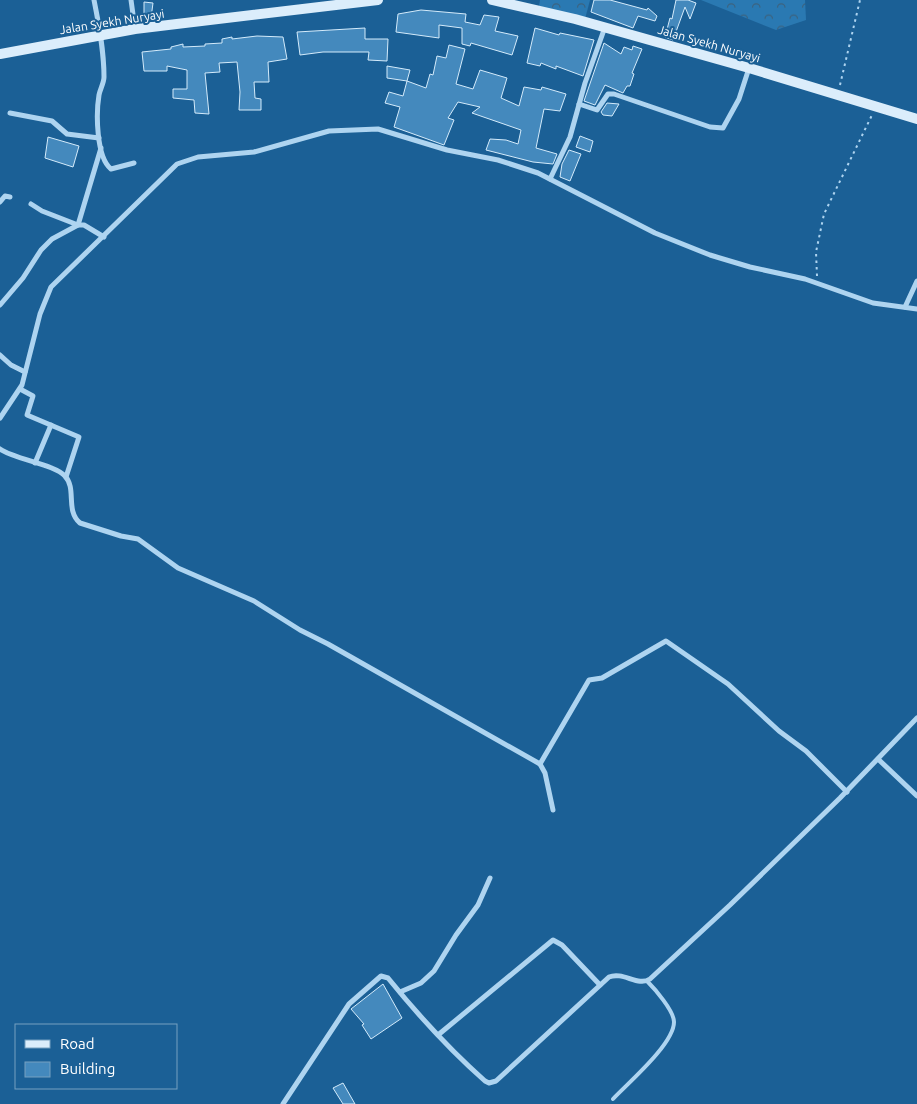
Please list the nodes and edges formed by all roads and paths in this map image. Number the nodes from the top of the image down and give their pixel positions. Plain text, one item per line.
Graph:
1 (94, 0) edge
2 (131, 0) edge
3 (376, 0) edge
4 (492, 0) edge
5 (860, 0) edge
6 (514, 2) edge
7 (605, 28) junction
8 (135, 29) junction
9 (101, 35) junction
10 (0, 54) edge
11 (749, 68) junction
12 (838, 95) junction
13 (580, 104) junction
14 (876, 106) junction
15 (10, 112) dead end
16 (917, 119) edge
17 (99, 138) junction
18 (101, 147) junction
19 (134, 162) dead end
20 (551, 176) junction
21 (10, 197) dead end
22 (0, 202) edge
23 (31, 204) dead end
24 (78, 225) junction
25 (103, 237) junction
26 (917, 281) edge
27 (817, 283) junction
28 (0, 306) edge
29 (905, 307) junction
30 (917, 309) edge
31 (0, 355) edge
32 (25, 372) junction
33 (20, 389) junction
34 (0, 418) edge
35 (51, 425) junction
36 (0, 449) edge
37 (35, 463) junction
38 (66, 477) junction
39 (917, 718) edge
40 (878, 759) junction
41 (540, 764) junction
42 (847, 792) junction
43 (917, 796) edge
44 (553, 810) dead end
45 (490, 878) dead end
46 (647, 981) junction
47 (600, 985) junction
48 (400, 992) junction
49 (438, 1035) junction
50 (612, 1099) dead end
51 (283, 1104) edge

1 - 9 street
2 - 8 street
3 - 8 main road, Jalan Syekh Nuryayi
4 - 6 main road, Jalan Syekh Nuryayi
5 - 12 path
6 - 7 main road, Jalan Syekh Nuryayi
7 - 11 main road, Jalan Syekh Nuryayi
7 - 13 street
8 - 9 main road, Jalan Syekh Nuryayi
9 - 10 main road, Jalan Syekh Nuryayi
9 - 17 street
11 - 12 main road, Jalan Syekh Nuryayi
11 - 13 street
12 - 14 main road, Jalan Syekh Nuryayi
13 - 20 street
14 - 16 main road, Jalan Syekh Nuryayi
14 - 27 path
15 - 17 street
17 - 18 street
18 - 19 street
18 - 24 street
20 - 25 street
20 - 27 street
21 - 22 street
23 - 24 street
24 - 25 street
24 - 28 street
25 - 32 street
26 - 29 street
27 - 29 street
29 - 30 street
31 - 32 street
32 - 33 street
33 - 34 street
33 - 35 street
35 - 37 street
35 - 38 street
36 - 37 street
37 - 38 street
38 - 41 street
39 - 40 street
40 - 42 street
40 - 43 street
41 - 42 street
41 - 44 street
42 - 46 street
45 - 48 street
46 - 47 street
46 - 50 lane
47 - 49 street
47 - 49 street
48 - 49 street
48 - 51 street

